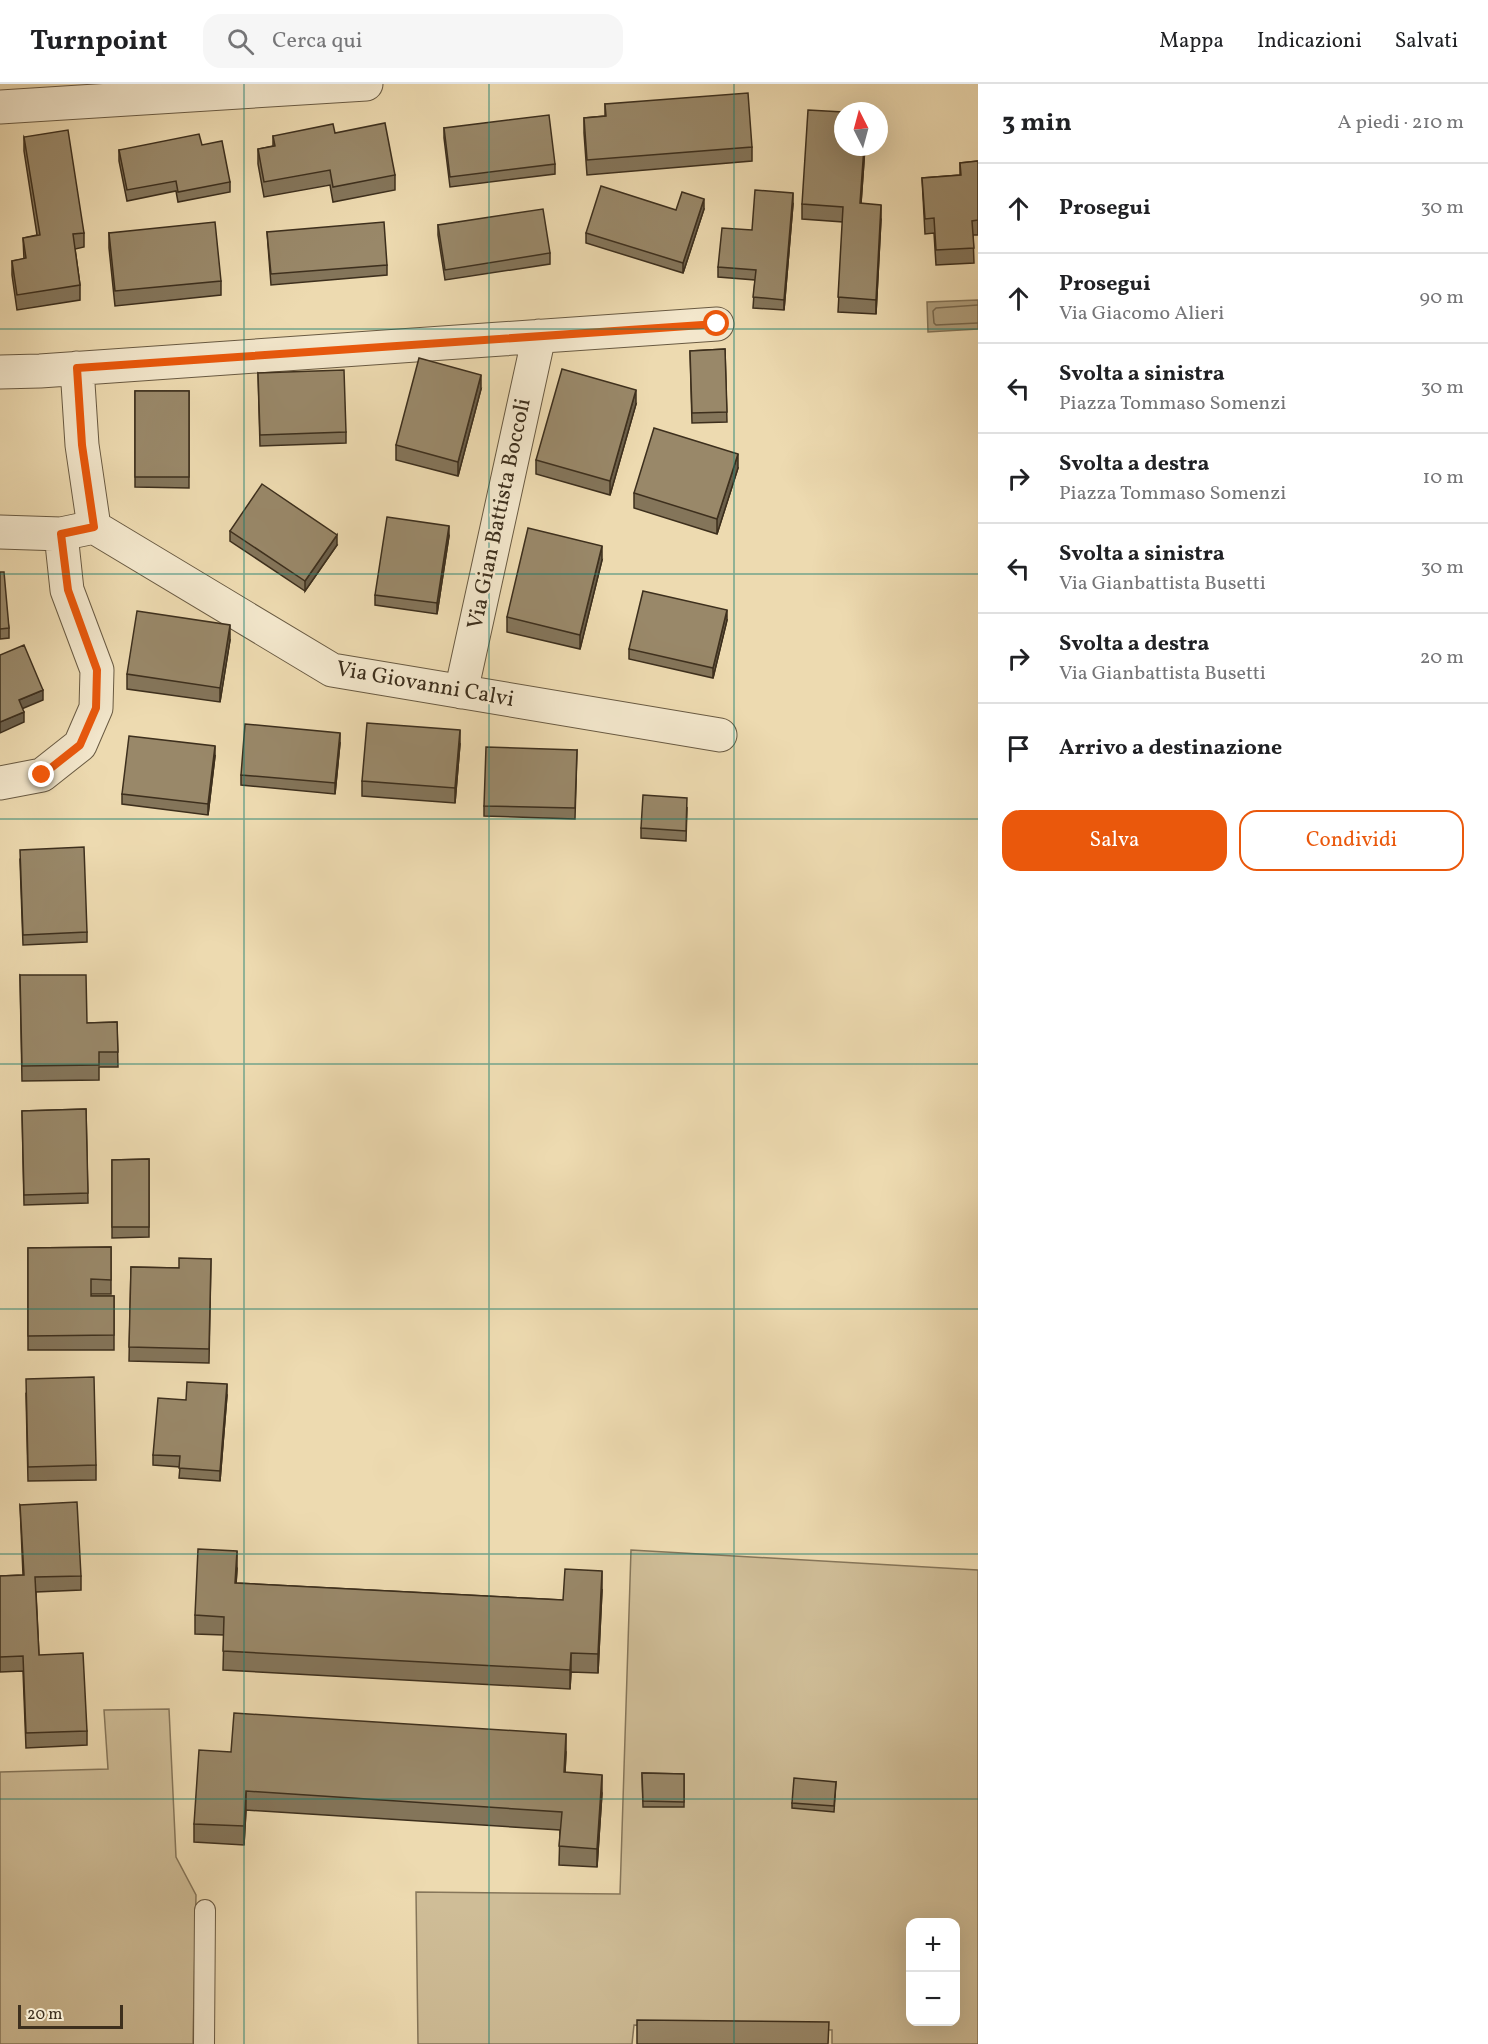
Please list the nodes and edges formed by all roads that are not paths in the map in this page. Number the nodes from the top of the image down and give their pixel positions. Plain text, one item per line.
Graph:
1 (366, 84) edge
2 (0, 107) edge
3 (717, 324) dead end
4 (539, 336) junction
5 (77, 368) junction
6 (0, 372) edge
7 (94, 527) junction
8 (0, 532) edge
9 (61, 534) junction
10 (461, 692) junction
11 (720, 735) dead end
12 (0, 783) edge
13 (205, 1910) dead end
14 (204, 2044) edge

1 - 2 street
3 - 4 street
4 - 5 street
4 - 10 street, Via Gian Battista Boccoli
5 - 6 street
5 - 7 street
7 - 9 street
7 - 10 street, Via Giovanni Calvi
8 - 9 street
9 - 12 street
10 - 11 street, Via Giovanni Calvi
13 - 14 lane

